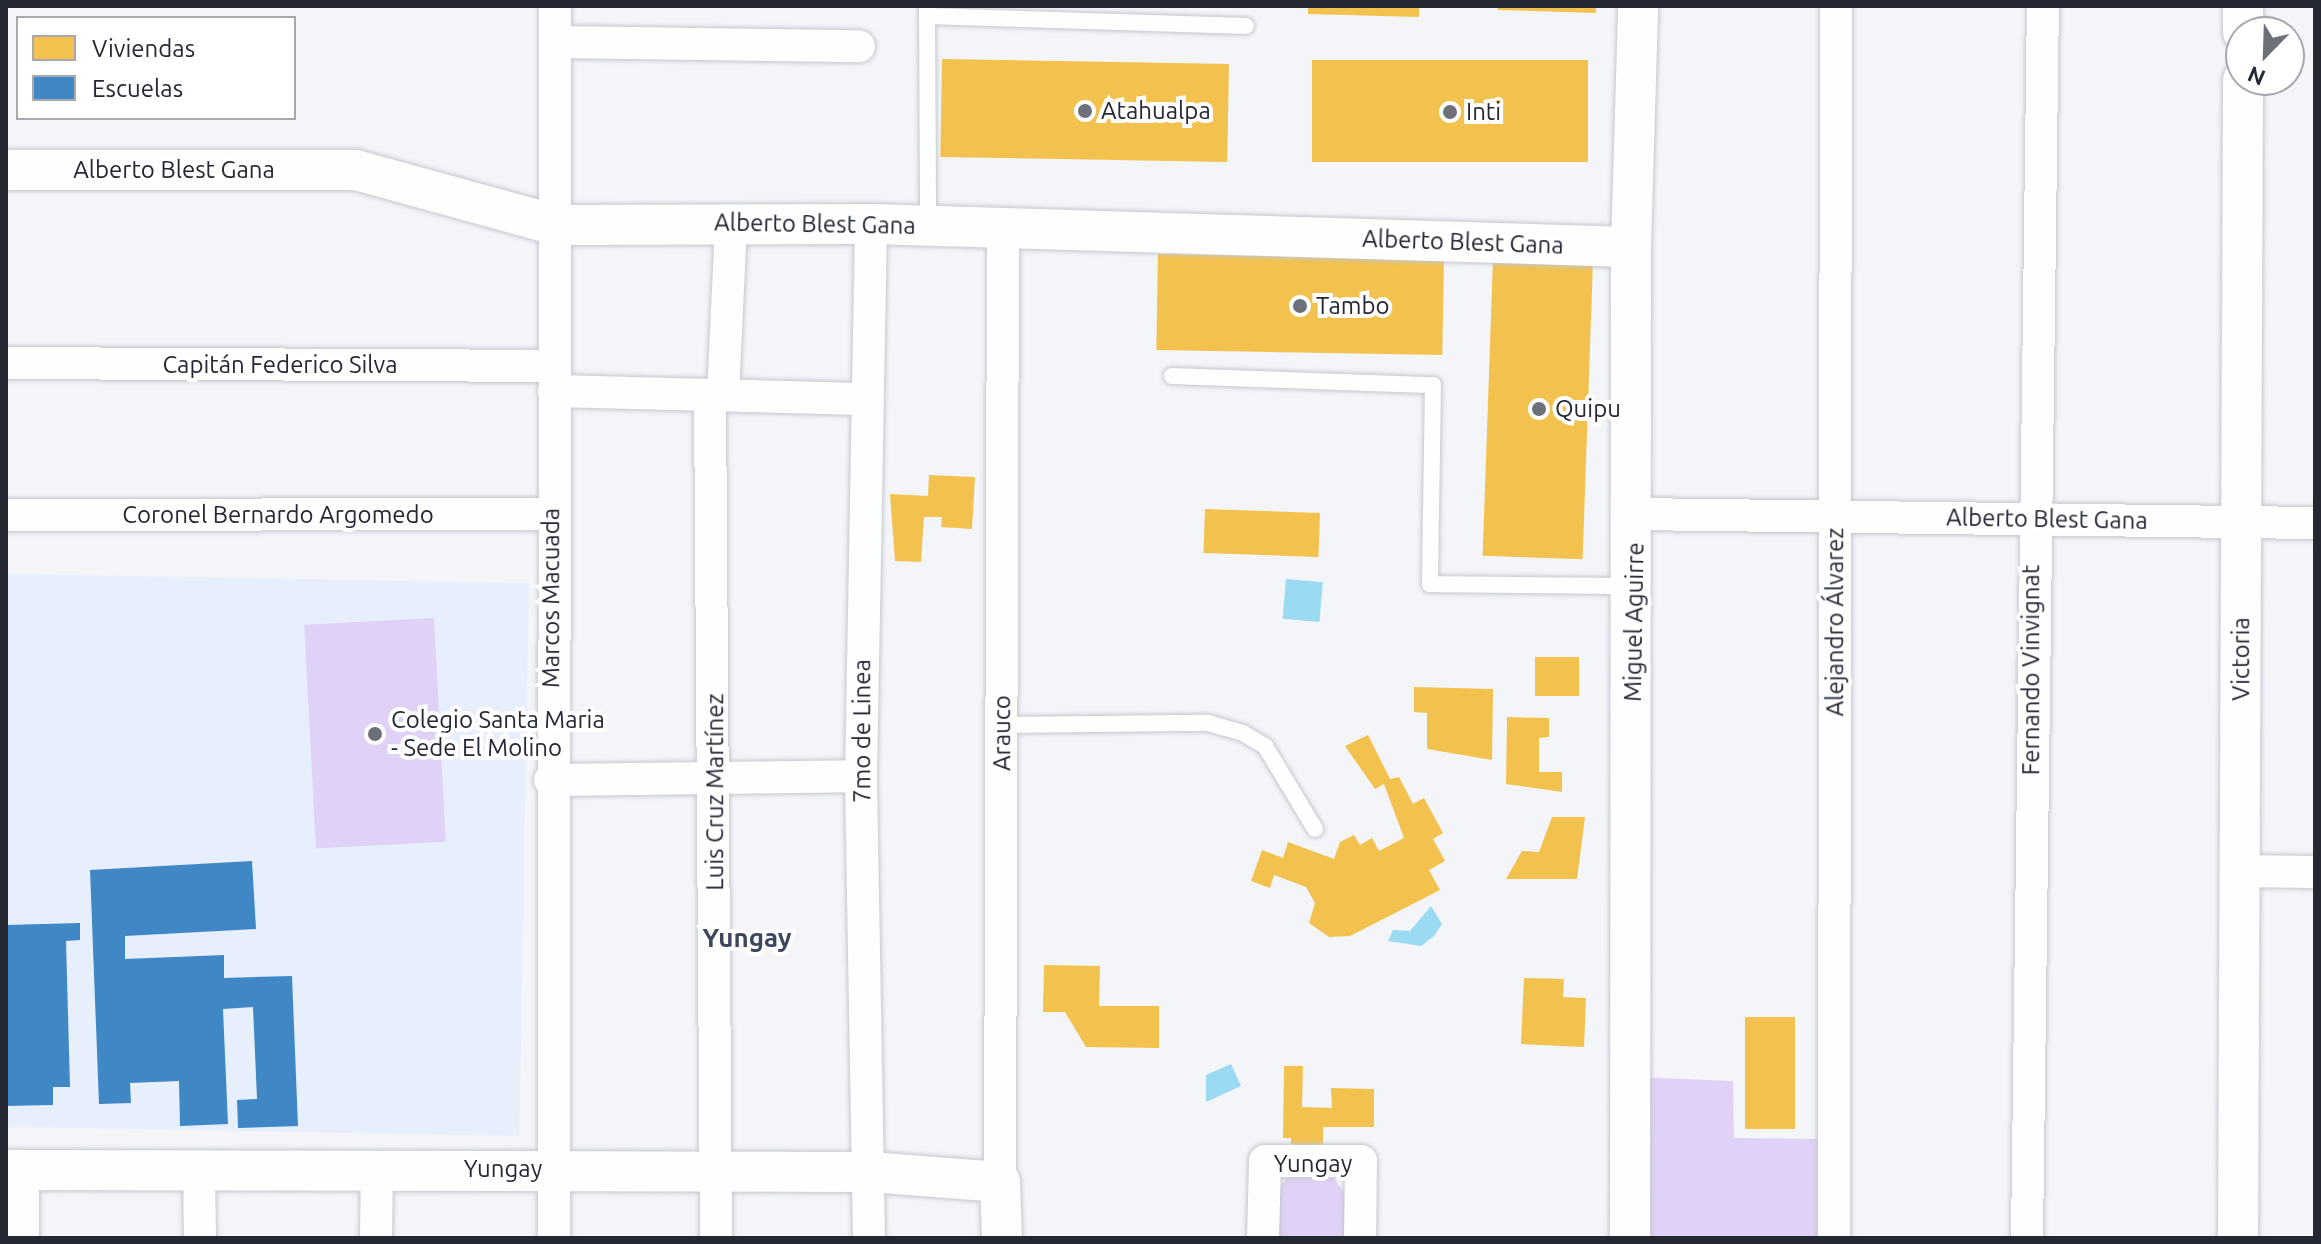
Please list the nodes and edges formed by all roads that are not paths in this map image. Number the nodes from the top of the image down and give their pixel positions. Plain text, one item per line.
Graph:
1 (555, 6) edge
2 (1638, 6) edge
3 (1836, 6) edge
4 (2043, 6) edge
5 (927, 11) edge
6 (1246, 26) dead end
7 (556, 42) junction
8 (859, 46) dead end
9 (2243, 96) edge
10 (6, 170) edge
11 (731, 223) junction
12 (871, 224) junction
13 (556, 225) junction
14 (928, 225) junction
15 (1003, 228) junction
16 (1631, 247) junction
17 (6, 363) edge
18 (1172, 376) dead end
19 (554, 379) junction
20 (717, 395) junction
21 (865, 399) junction
22 (550, 514) junction
23 (1635, 514) junction
24 (6, 515) edge
25 (1836, 517) junction
26 (2032, 519) junction
27 (2241, 522) junction
28 (2315, 523) edge
29 (1633, 586) junction
30 (1002, 725) junction
31 (715, 775) junction
32 (861, 776) junction
33 (550, 780) junction
34 (1315, 829) dead end
35 (2240, 871) junction
36 (2315, 872) edge
37 (554, 1168) junction
38 (199, 1169) junction
39 (377, 1170) junction
40 (14, 1171) edge
41 (870, 1172) junction
42 (715, 1173) junction
43 (1000, 1182) junction
44 (23, 1238) edge
45 (200, 1238) edge
46 (376, 1238) edge
47 (554, 1238) edge
48 (716, 1238) edge
49 (869, 1238) edge
50 (1002, 1238) edge
51 (1263, 1238) edge
52 (1360, 1238) edge
53 (1630, 1238) edge
54 (1834, 1238) edge
55 (2027, 1238) edge
56 (2238, 1238) edge

1 - 7 street, Marcos Macuada
2 - 16 street, Miguel Aguirre
3 - 25 street, Alejandro Álvarez
4 - 26 street, Fernando Vinvignat
5 - 6 lane
5 - 14 lane
7 - 8 street
7 - 13 street, Marcos Macuada
9 - 27 street, Victoria
10 - 13 street, Alberto Blest Gana
11 - 12 street, Alberto Blest Gana
11 - 13 street, Alberto Blest Gana
11 - 20 street, Luis Cruz Martínez
12 - 14 street, Alberto Blest Gana
12 - 21 street, 7mo de Linea
13 - 19 street, Marcos Macuada
14 - 15 street, Alberto Blest Gana
15 - 16 street, Alberto Blest Gana
15 - 30 street, Arauco
16 - 23 street, Miguel Aguirre
17 - 19 street, Capitán Federico Silva
18 - 29 lane
19 - 20 street, Capitán Federico Silva
19 - 22 street, Marcos Macuada
20 - 21 street, Capitán Federico Silva
20 - 31 street, Luis Cruz Martínez
21 - 32 street, 7mo de Linea
22 - 24 street, Coronel Bernardo Argomedo
22 - 33 street, Marcos Macuada
23 - 25 street, Alberto Blest Gana
23 - 29 street, Miguel Aguirre
25 - 26 street, Alberto Blest Gana
25 - 54 street, Alejandro Álvarez
26 - 27 street, Alberto Blest Gana
26 - 55 street, Fernando Vinvignat
27 - 28 street, Alberto Blest Gana
27 - 35 street, Victoria
29 - 53 street, Miguel Aguirre
30 - 34 lane
30 - 43 street, Arauco
31 - 32 street
31 - 33 street
31 - 42 street, Luis Cruz Martínez
32 - 41 street, 7mo de Linea
33 - 37 street, Marcos Macuada
35 - 36 street
35 - 56 street, Victoria
37 - 39 street, Yungay
37 - 42 street, Yungay
37 - 47 street, Marcos Macuada
38 - 39 street, Yungay
38 - 40 street, Yungay
38 - 45 street
39 - 46 street
40 - 44 street
41 - 42 street, Yungay
41 - 43 street, Yungay
41 - 49 street, 7mo de Linea
42 - 48 street, Luis Cruz Martínez
43 - 50 street, Arauco
51 - 52 street, Yungay

